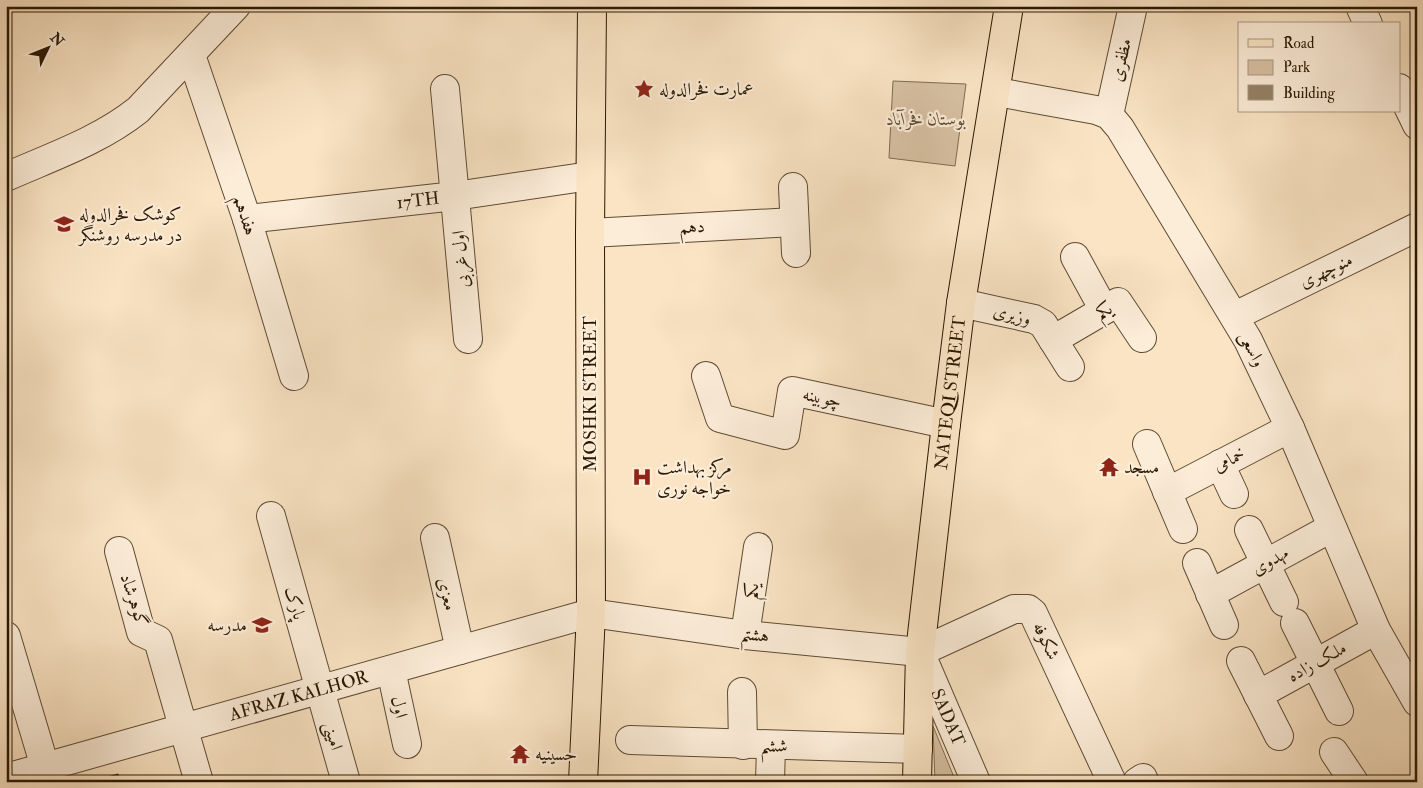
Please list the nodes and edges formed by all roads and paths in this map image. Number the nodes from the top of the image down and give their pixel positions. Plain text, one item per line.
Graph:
1 (236, 6) edge
2 (592, 6) edge
3 (1010, 6) edge
4 (1133, 6) edge
5 (1360, 6) edge
6 (1367, 22) edge
7 (191, 55) junction
8 (445, 89) dead end
9 (1400, 90) edge
10 (997, 92) junction
11 (1109, 115) junction
12 (1417, 125) edge
13 (590, 176) junction
14 (6, 177) edge
15 (793, 187) dead end
16 (455, 196) junction
17 (247, 219) junction
18 (794, 222) junction
19 (590, 233) junction
20 (1415, 233) edge
21 (796, 253) dead end
22 (1075, 257) dead end
23 (961, 303) junction
24 (1104, 310) junction
25 (1235, 316) junction
26 (1142, 338) dead end
27 (468, 339) dead end
28 (1053, 340) junction
29 (1070, 367) dead end
30 (294, 376) dead end
31 (706, 376) dead end
32 (946, 424) junction
33 (1290, 428) junction
34 (1147, 444) dead end
35 (1220, 464) junction
36 (1167, 492) junction
37 (1234, 494) dead end
38 (271, 516) dead end
39 (1182, 528) dead end
40 (1331, 528) junction
41 (1249, 530) dead end
42 (435, 538) dead end
43 (758, 547) dead end
44 (120, 551) dead end
45 (1196, 563) dead end
46 (1265, 564) junction
47 (1210, 594) junction
48 (591, 613) junction
49 (1224, 625) dead end
50 (1376, 630) junction
51 (745, 635) junction
52 (6, 636) edge
53 (460, 650) junction
54 (920, 652) junction
55 (1241, 662) dead end
56 (1314, 663) junction
57 (391, 670) junction
58 (320, 690) junction
59 (742, 692) dead end
60 (1258, 695) junction
61 (1417, 702) edge
62 (1338, 711) dead end
63 (184, 728) junction
64 (1279, 736) dead end
65 (630, 740) dead end
66 (408, 744) dead end
67 (743, 745) junction
68 (771, 746) junction
69 (918, 749) junction
70 (1334, 752) dead end
71 (45, 767) junction
72 (6, 778) edge
73 (199, 782) edge
74 (346, 782) edge
75 (583, 782) edge
76 (770, 782) edge
77 (917, 782) edge
78 (976, 782) edge
79 (1112, 782) edge
80 (1354, 782) edge

1 - 7 street
2 - 13 main road, MOSHKI STREET
3 - 10 main road, NATEQI STREET
4 - 11 street, مظفری
5 - 6 street
7 - 14 street
7 - 17 street, هفدهم
8 - 16 street, اول غربی
9 - 12 street
10 - 11 street
10 - 23 main road, NATEQI STREET
11 - 25 street, واسعی
13 - 16 street, 17TH
13 - 19 main road, MOSHKI STREET
15 - 18 street
16 - 17 street, 17TH
16 - 27 street, اول غربی
17 - 30 street, هفدهم
18 - 19 street, دهم
18 - 21 street
19 - 48 main road, MOSHKI STREET
20 - 25 street, منوچهری
22 - 24 street
23 - 28 street, وزیری
23 - 32 main road, NATEQI STREET
24 - 26 street, یکم
24 - 28 street, یکم
25 - 33 street, واسعی
28 - 29 street, وزیری
31 - 32 street, چوبینه
32 - 54 main road, NATEQI STREET
33 - 35 street, خمامی
33 - 40 street, واسعی
34 - 36 street
35 - 36 street, خمامی
35 - 37 street
36 - 39 street
38 - 58 street, پارک
40 - 46 street, مهدوی
40 - 50 street, واسعی
41 - 46 street
42 - 53 street, معزی
43 - 51 street, یکم
44 - 63 street, گوهرشاد
45 - 47 street
46 - 47 street, مهدوی
46 - 56 street
47 - 49 street
48 - 51 street, هشتم
48 - 53 street, AFRAZ KALHOR
48 - 75 main road, MOSHKI STREET
50 - 56 street, ملک زاده
50 - 61 street, واسعی
51 - 54 street, هشتم
52 - 71 street
53 - 57 street, AFRAZ KALHOR
54 - 69 main road, NATEQI STREET
54 - 78 street, SADAT
54 - 79 street, شکوفه
55 - 60 street
56 - 60 street, ملک زاده
56 - 62 street
57 - 58 street, AFRAZ KALHOR
57 - 66 street, اول
58 - 63 street, AFRAZ KALHOR
58 - 74 street, امینی
59 - 67 street
60 - 64 street
63 - 71 street, AFRAZ KALHOR
63 - 73 street
65 - 67 street, ششم
67 - 68 street, ششم
68 - 69 street, ششم
68 - 76 street
69 - 77 main road, NATEQI STREET
70 - 80 street
71 - 72 street, AFRAZ KALHOR

